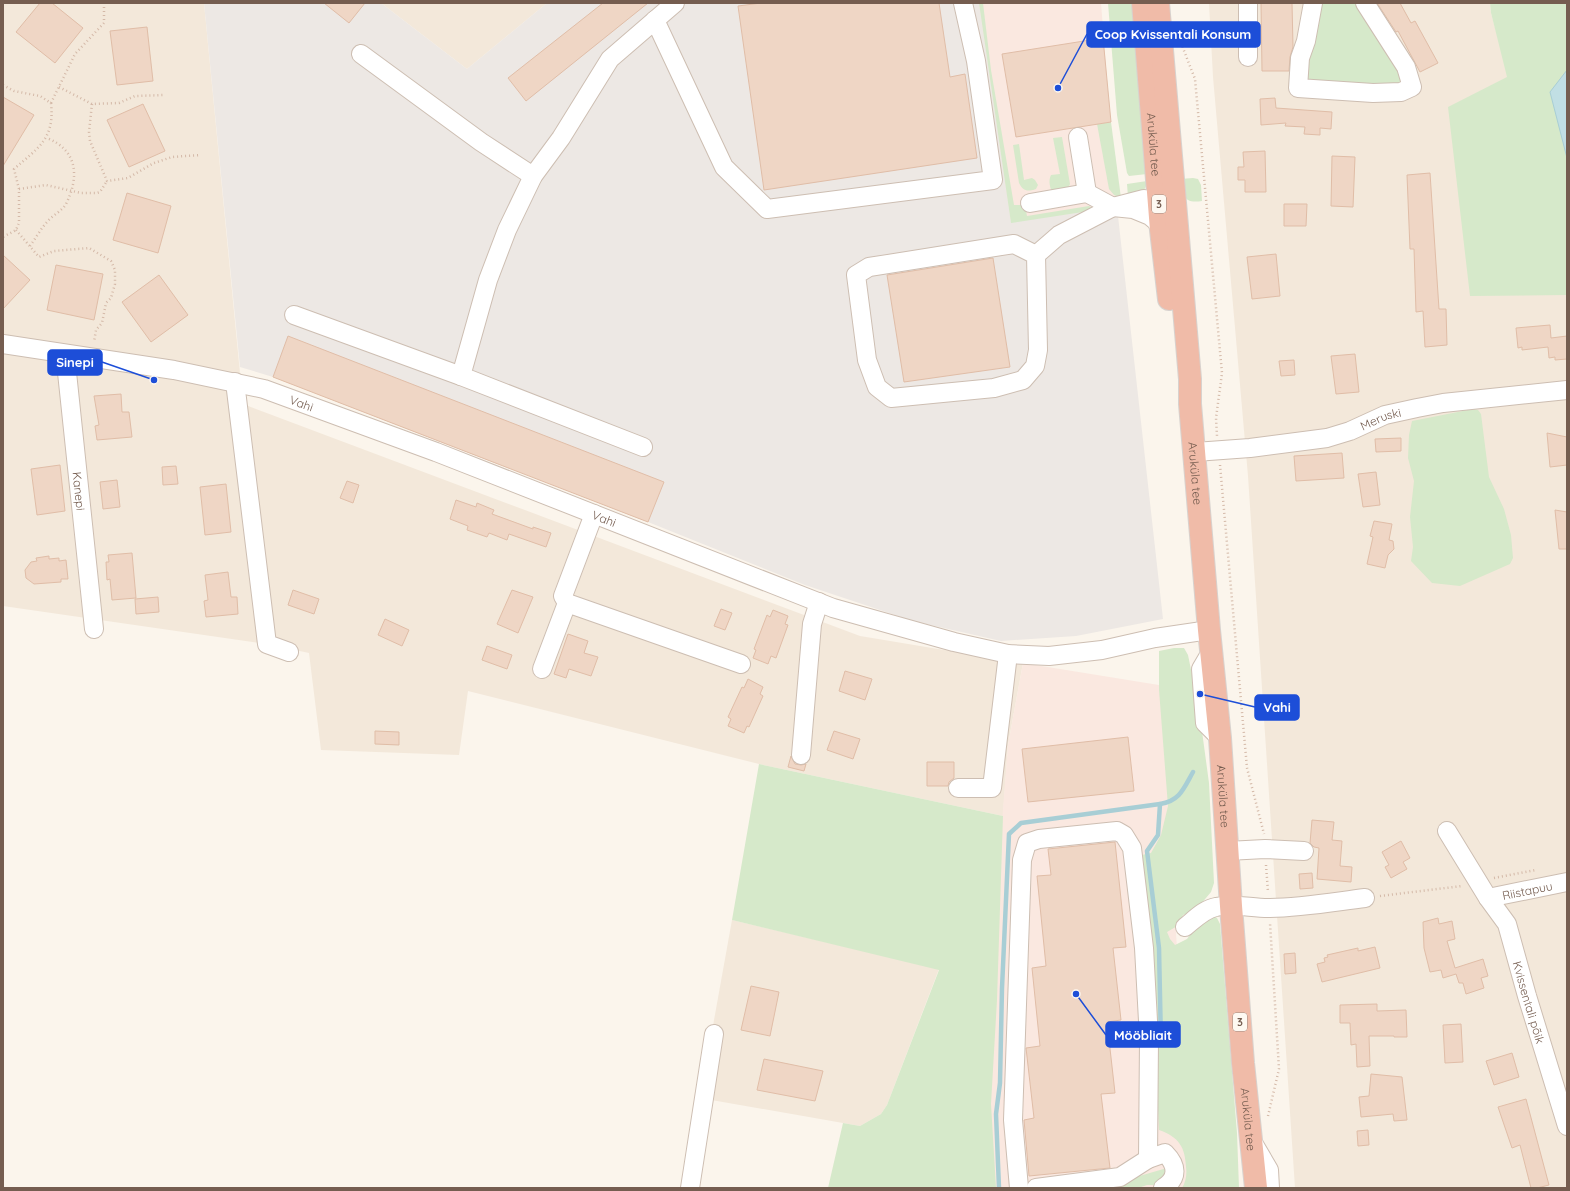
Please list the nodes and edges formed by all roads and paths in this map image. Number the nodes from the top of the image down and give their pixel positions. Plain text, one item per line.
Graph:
1 (104, 3) edge
2 (675, 3) edge
3 (963, 3) edge
4 (1143, 3) edge
5 (1158, 3) edge
6 (1248, 3) edge
7 (1313, 3) edge
8 (1365, 3) edge
9 (655, 20) junction
10 (1181, 43) dead end
11 (362, 54) dead end
12 (1248, 56) dead end
13 (3, 85) edge
14 (59, 87) junction
15 (165, 95) dead end
16 (51, 103) junction
17 (92, 104) junction
18 (1078, 137) dead end
19 (47, 138) junction
20 (200, 155) dead end
21 (533, 176) junction
22 (107, 181) junction
23 (18, 189) junction
24 (71, 191) junction
25 (1087, 194) junction
26 (1153, 196) junction
27 (1030, 203) dead end
28 (1113, 207) junction
29 (16, 230) junction
30 (3, 237) edge
31 (30, 246) junction
32 (1036, 255) junction
33 (294, 315) dead end
34 (3, 344) edge
35 (93, 348) dead end
36 (67, 354) junction
37 (461, 376) junction
38 (235, 382) junction
39 (1567, 390) edge
40 (1190, 404) junction
41 (643, 447) dead end
42 (1218, 451) junction
43 (1195, 452) junction
44 (594, 514) junction
45 (819, 602) junction
46 (567, 603) junction
47 (94, 629) dead end
48 (1210, 641) junction
49 (289, 652) dead end
50 (1008, 654) junction
51 (741, 664) dead end
52 (542, 669) dead end
53 (801, 755) dead end
54 (958, 788) dead end
55 (1447, 831) dead end
56 (1265, 849) junction
57 (1227, 851) junction
58 (1304, 851) dead end
59 (1567, 882) edge
60 (1484, 891) junction
61 (1365, 898) joint
62 (1231, 906) junction
63 (1269, 908) junction
64 (1185, 927) dead end
65 (714, 1034) dead end
66 (1266, 1122) dead end
67 (1567, 1126) edge
68 (1251, 1139) junction
69 (1148, 1159) junction
70 (690, 1188) edge
71 (1019, 1188) edge
72 (1036, 1188) edge
73 (1163, 1188) edge
74 (1256, 1188) edge
75 (1270, 1188) edge

1 - 14 path
2 - 9 street
3 - 9 street
4 - 26 highway, Aruküla tee / 3
5 - 26 highway, Aruküla tee / 3
6 - 12 street
7 - 8 street
9 - 21 street
10 - 42 path
11 - 21 street
13 - 16 path
14 - 16 path
14 - 17 path
15 - 17 path
16 - 19 path
17 - 22 path
18 - 25 street
19 - 23 path
19 - 24 path
20 - 22 path
21 - 37 street
22 - 24 path
23 - 24 path
23 - 29 path
24 - 31 path
25 - 27 street
25 - 28 street
26 - 28 street
26 - 40 highway, Aruküla tee / 3
26 - 40 highway, Aruküla tee / 3
28 - 32 street
29 - 30 path
29 - 31 path
31 - 35 path
32 - 32 street
33 - 37 street
34 - 36 street, Vahi
36 - 38 street, Vahi
36 - 47 street, Kanepi
37 - 41 street
38 - 44 street, Vahi
38 - 49 street
39 - 42 street, Meruski
40 - 43 highway, Aruküla tee / 3
42 - 43 street, Meruski
42 - 56 path
43 - 48 highway, Aruküla tee / 3
44 - 45 street, Vahi
44 - 46 street
45 - 50 street, Vahi
45 - 53 street
46 - 51 street
46 - 52 street
48 - 50 street, Vahi
48 - 57 highway, Aruküla tee / 3
50 - 54 street
55 - 60 street, Kvissentali põik
56 - 57 street
56 - 58 street
56 - 63 path
57 - 62 highway, Aruküla tee / 3
59 - 60 street, Riistapuu
60 - 61 path
60 - 67 street, Kvissentali põik
61 - 63 street
62 - 63 street
62 - 64 street
62 - 68 highway, Aruküla tee / 3
63 - 66 path
65 - 70 street
68 - 74 highway, Aruküla tee / 3
68 - 75 street
69 - 71 street
69 - 72 street
69 - 73 street

